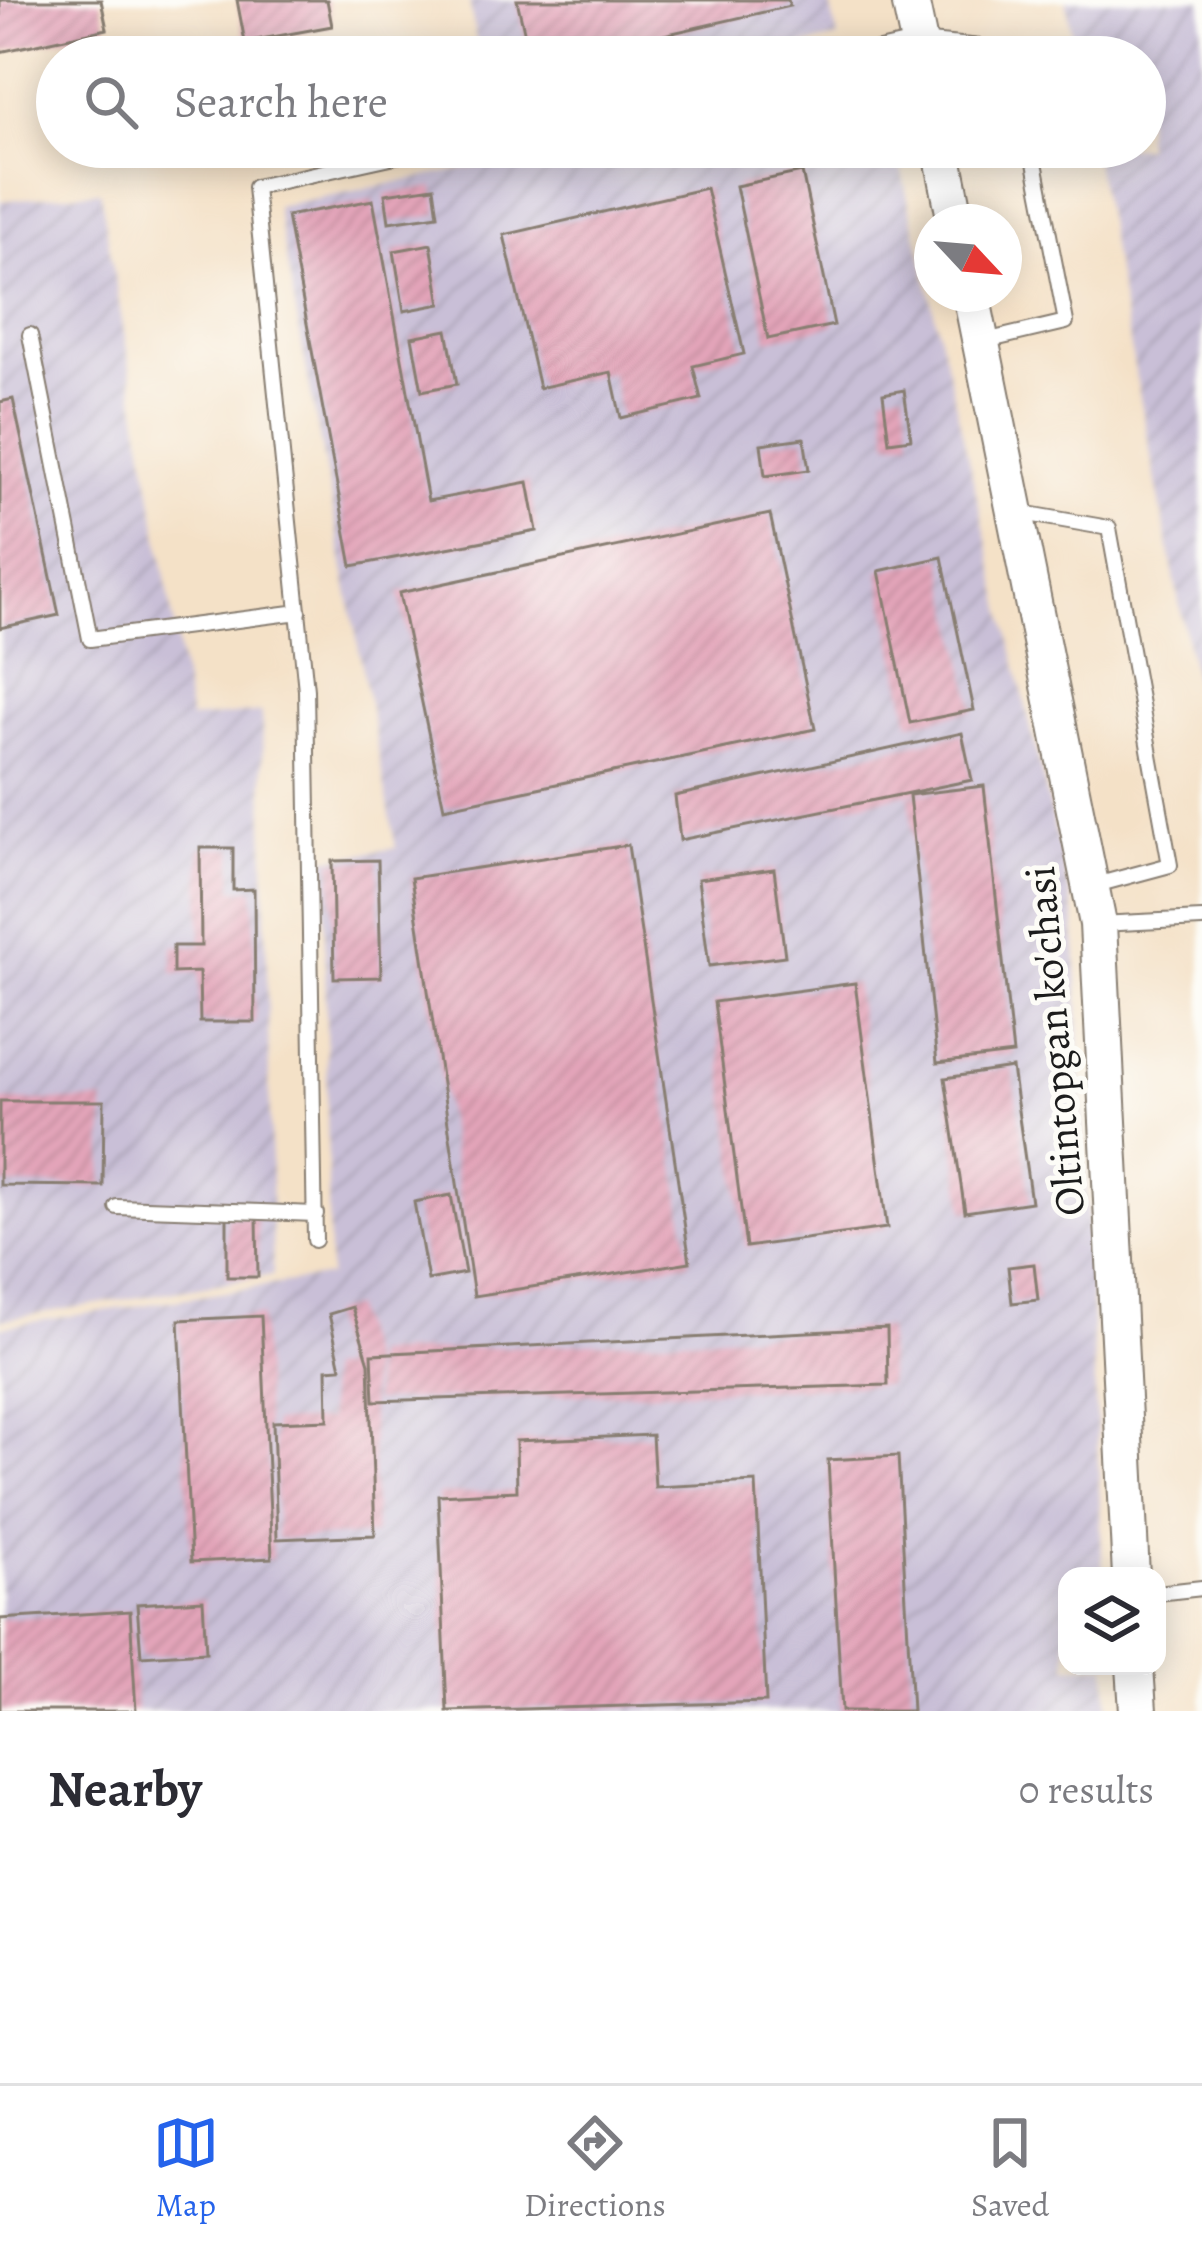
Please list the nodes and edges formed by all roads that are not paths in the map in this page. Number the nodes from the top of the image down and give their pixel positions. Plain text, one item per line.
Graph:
1 (910, 0) edge
2 (918, 36) edge
3 (341, 168) edge
4 (945, 168) edge
5 (1036, 168) edge
6 (952, 204) edge
7 (975, 312) edge
8 (30, 335) dead end
9 (981, 342) junction
10 (1016, 512) junction
11 (299, 612) junction
12 (1092, 886) junction
13 (1202, 920) edge
14 (1098, 924) junction
15 (117, 1207) dead end
16 (316, 1214) junction
17 (315, 1240) dead end
18 (1131, 1567) edge
19 (1202, 1588) edge
20 (1166, 1592) edge
21 (1136, 1675) edge
22 (1138, 1711) edge

1 - 2 street
3 - 11 lane
4 - 6 street
5 - 9 lane
7 - 9 street, Oltintopgan ko'chasi
8 - 11 lane
9 - 10 street, Oltintopgan ko'chasi
10 - 12 street, Oltintopgan ko'chasi
10 - 12 lane
11 - 16 lane
12 - 14 street, Oltintopgan ko'chasi
13 - 14 lane
14 - 18 street, Oltintopgan ko'chasi
15 - 16 lane
16 - 17 lane
19 - 20 lane
21 - 22 street

